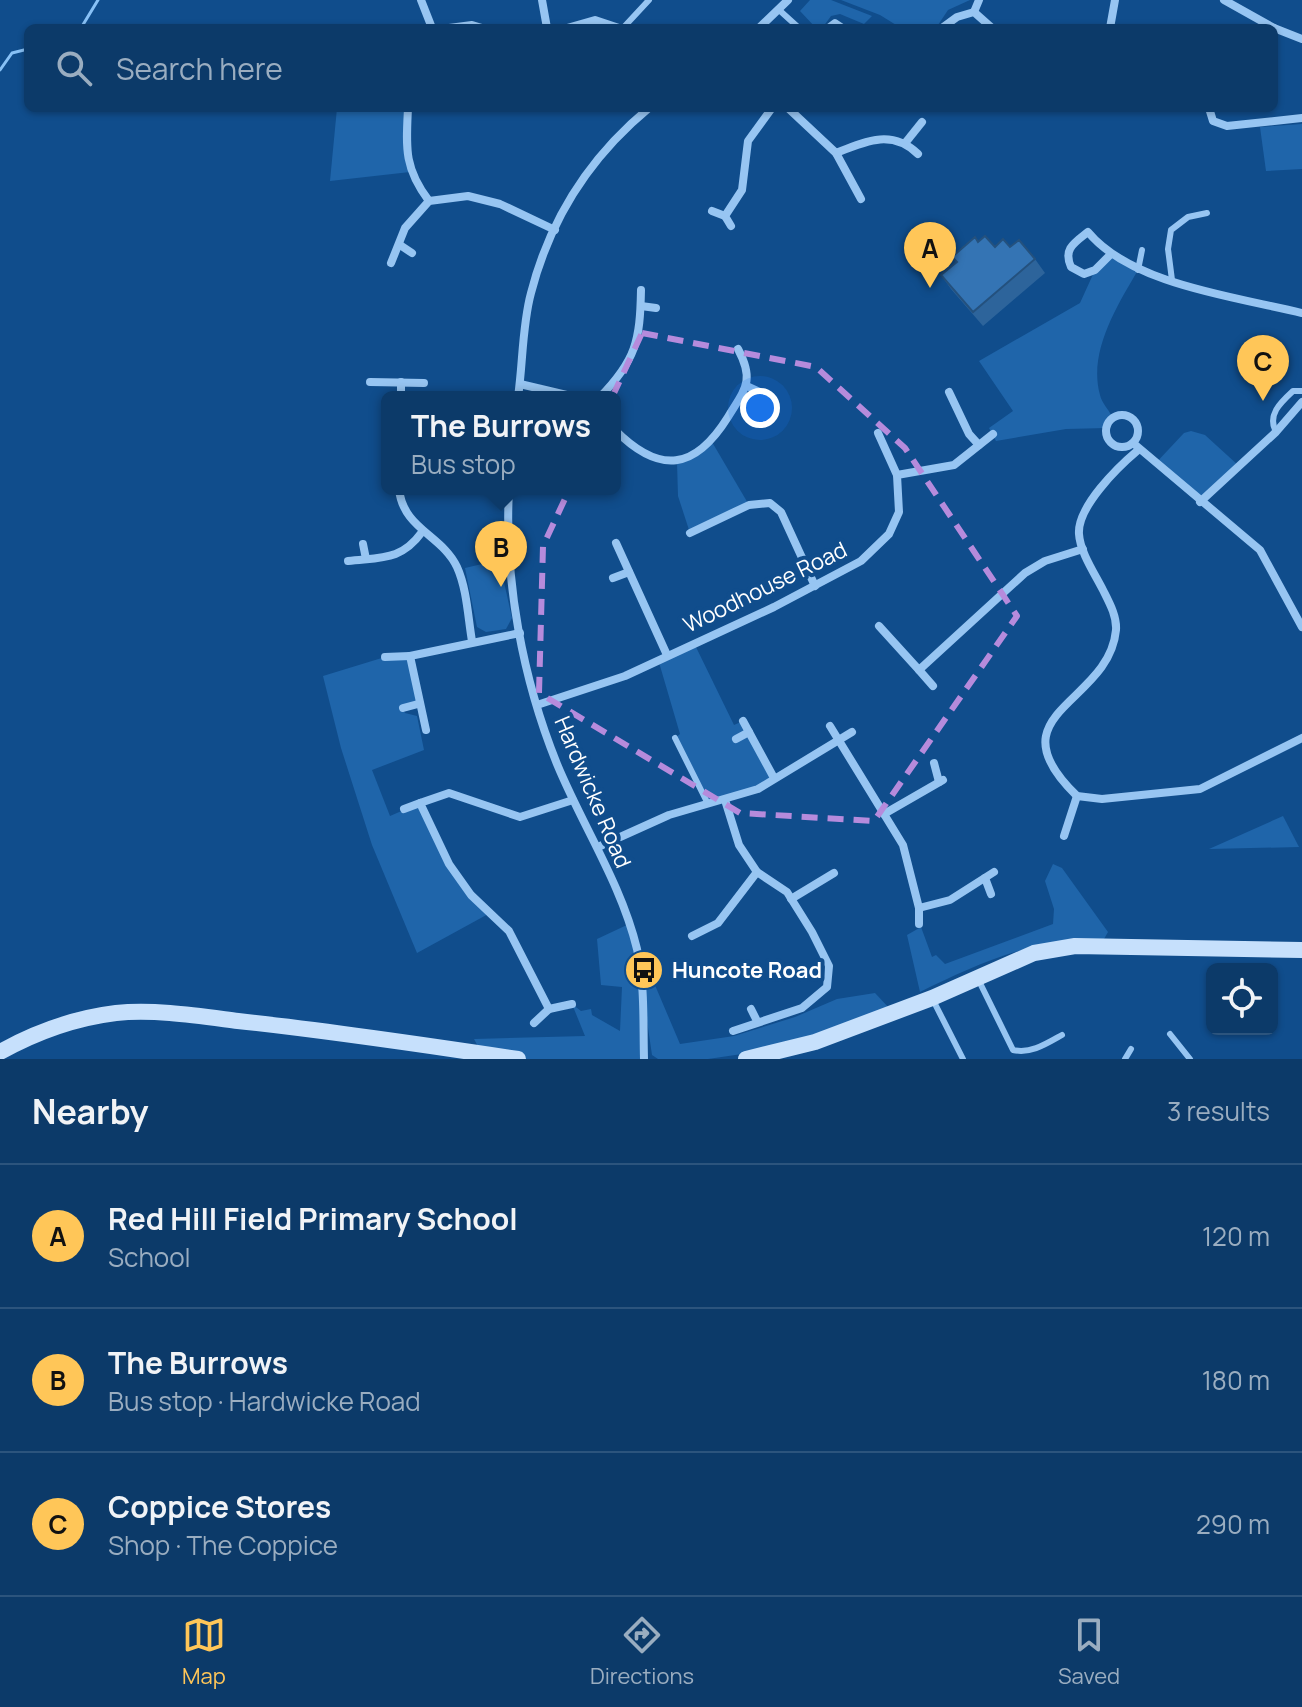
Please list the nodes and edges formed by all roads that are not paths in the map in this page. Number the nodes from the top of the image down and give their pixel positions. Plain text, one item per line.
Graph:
1 (421, 0) edge
2 (542, 0) edge
3 (649, 0) edge
4 (788, 0) edge
5 (979, 0) edge
6 (1115, 0) edge
7 (1224, 0) edge
8 (778, 9) junction
9 (974, 12) junction
10 (430, 24) edge
11 (546, 24) edge
12 (581, 24) edge
13 (608, 24) edge
14 (625, 24) edge
15 (763, 24) edge
16 (795, 24) edge
17 (947, 24) edge
18 (988, 24) edge
19 (1111, 24) edge
20 (1267, 24) edge
21 (1278, 30) edge
22 (1302, 39) edge
23 (408, 112) edge
24 (645, 112) edge
25 (769, 112) edge
26 (792, 112) edge
27 (1210, 112) edge
28 (1302, 118) edge
29 (1213, 121) junction
30 (922, 122) dead end
31 (1202, 126) dead end
32 (906, 142) junction
33 (836, 153) junction
34 (918, 154) dead end
35 (861, 199) dead end
36 (429, 201) junction
37 (712, 211) dead end
38 (727, 213) junction
39 (1207, 213) dead end
40 (731, 226) dead end
41 (555, 230) junction
42 (400, 245) junction
43 (1142, 250) dead end
44 (412, 253) dead end
45 (1110, 255) junction
46 (391, 263) dead end
47 (1138, 270) junction
48 (1172, 280) junction
49 (641, 290) dead end
50 (641, 306) junction
51 (656, 308) dead end
52 (1302, 313) edge
53 (738, 349) dead end
54 (370, 382) dead end
55 (401, 382) junction
56 (424, 383) dead end
57 (520, 384) junction
58 (747, 386) junction
59 (401, 391) edge
60 (519, 391) edge
61 (550, 391) edge
62 (605, 391) edge
63 (1302, 391) edge
64 (949, 392) dead end
65 (762, 393) dead end
66 (1301, 407) edge
67 (1276, 432) junction
68 (878, 433) dead end
69 (993, 434) dead end
70 (621, 436) edge
71 (979, 445) junction
72 (1135, 447) junction
73 (897, 475) junction
74 (400, 495) edge
75 (509, 495) edge
76 (1200, 502) junction
77 (422, 532) junction
78 (690, 533) dead end
79 (616, 543) dead end
80 (363, 544) dead end
81 (1083, 549) junction
82 (366, 559) junction
83 (348, 561) dead end
84 (629, 572) junction
85 (613, 578) dead end
86 (815, 586) junction
87 (1302, 625) edge
88 (879, 626) dead end
89 (520, 633) junction
90 (472, 641) junction
91 (667, 655) junction
92 (410, 656) junction
93 (385, 657) dead end
94 (919, 670) junction
95 (933, 686) dead end
96 (418, 704) junction
97 (537, 705) junction
98 (403, 708) dead end
99 (743, 721) dead end
100 (830, 726) dead end
101 (426, 730) dead end
102 (749, 732) junction
103 (852, 732) dead end
104 (675, 738) dead end
105 (1302, 738) edge
106 (736, 739) dead end
107 (838, 740) junction
108 (934, 763) dead end
109 (774, 778) junction
110 (1077, 796) junction
111 (573, 800) junction
112 (725, 800) junction
113 (707, 802) junction
114 (420, 803) junction
115 (404, 809) dead end
116 (884, 814) junction
117 (1064, 836) dead end
118 (598, 847) junction
119 (757, 872) junction
120 (994, 872) dead end
121 (834, 873) dead end
122 (985, 878) junction
123 (991, 894) dead end
124 (791, 899) junction
125 (919, 908) junction
126 (919, 924) dead end
127 (692, 936) dead end
128 (1302, 950) edge
129 (977, 978) junction
130 (932, 998) junction
131 (572, 1004) dead end
132 (549, 1009) junction
133 (751, 1009) dead end
134 (757, 1021) junction
135 (534, 1023) dead end
136 (733, 1031) dead end
137 (1170, 1034) dead end
138 (1062, 1035) dead end
139 (1131, 1049) dead end
140 (0, 1052) edge
141 (518, 1059) edge
142 (644, 1059) edge
143 (746, 1059) edge
144 (963, 1059) edge
145 (1125, 1059) edge
146 (1190, 1059) edge

1 - 10 street
2 - 11 street
3 - 14 lane
4 - 8 street
5 - 9 street
6 - 19 street
7 - 20 street
8 - 15 street
8 - 16 lane
9 - 17 street
9 - 18 street
12 - 13 street
21 - 22 street
23 - 36 street
24 - 41 street
25 - 38 street
26 - 33 street
27 - 29 street
28 - 29 street
29 - 31 street
30 - 32 street
32 - 33 street
32 - 34 street
33 - 35 street
36 - 41 street
36 - 42 street
37 - 38 street
38 - 40 street
39 - 48 lane
41 - 57 street
42 - 44 street
42 - 46 street
43 - 47 lane
45 - 45 street
45 - 47 street
47 - 48 street
48 - 52 street
49 - 50 street
50 - 51 street
50 - 62 street
53 - 58 street
54 - 55 street
55 - 56 street
55 - 59 street
57 - 60 street
57 - 61 street
58 - 65 street
58 - 70 street
63 - 67 lane
64 - 71 street
66 - 67 street
67 - 76 street
68 - 73 street
69 - 71 street
71 - 73 street
72 - 72 street
72 - 76 street
72 - 81 street
73 - 86 street, Woodhouse Road
74 - 77 street
75 - 89 street, Hardwicke Road
76 - 87 street
77 - 82 street
77 - 90 street
78 - 86 street
79 - 84 street
80 - 82 street
81 - 94 street
81 - 110 street
82 - 83 street
84 - 85 street
84 - 91 street
86 - 91 street, Woodhouse Road
88 - 94 street
89 - 90 street
89 - 97 street, Hardwicke Road
90 - 92 street
91 - 97 street, Woodhouse Road
92 - 93 street
92 - 96 street
94 - 95 street
96 - 98 street
96 - 101 street
97 - 111 street, Hardwicke Road
99 - 102 street
100 - 107 street
102 - 106 street
102 - 109 street
103 - 107 street
104 - 113 lane
105 - 110 street
107 - 109 street
107 - 116 street
108 - 116 street
109 - 112 street
110 - 117 street
111 - 114 street
111 - 118 street, Hardwicke Road
112 - 113 street
112 - 119 street
113 - 118 street
114 - 115 street
114 - 132 street
116 - 125 street
118 - 142 street, Hardwicke Road
119 - 124 street
119 - 127 street
120 - 122 street
121 - 124 street
122 - 123 street
122 - 125 street
124 - 134 street
125 - 126 street
128 - 129 street
129 - 130 street
129 - 138 lane
130 - 143 street
130 - 144 lane
131 - 132 street
132 - 135 street
133 - 134 street
134 - 136 street
137 - 146 lane
139 - 145 lane
140 - 141 street

